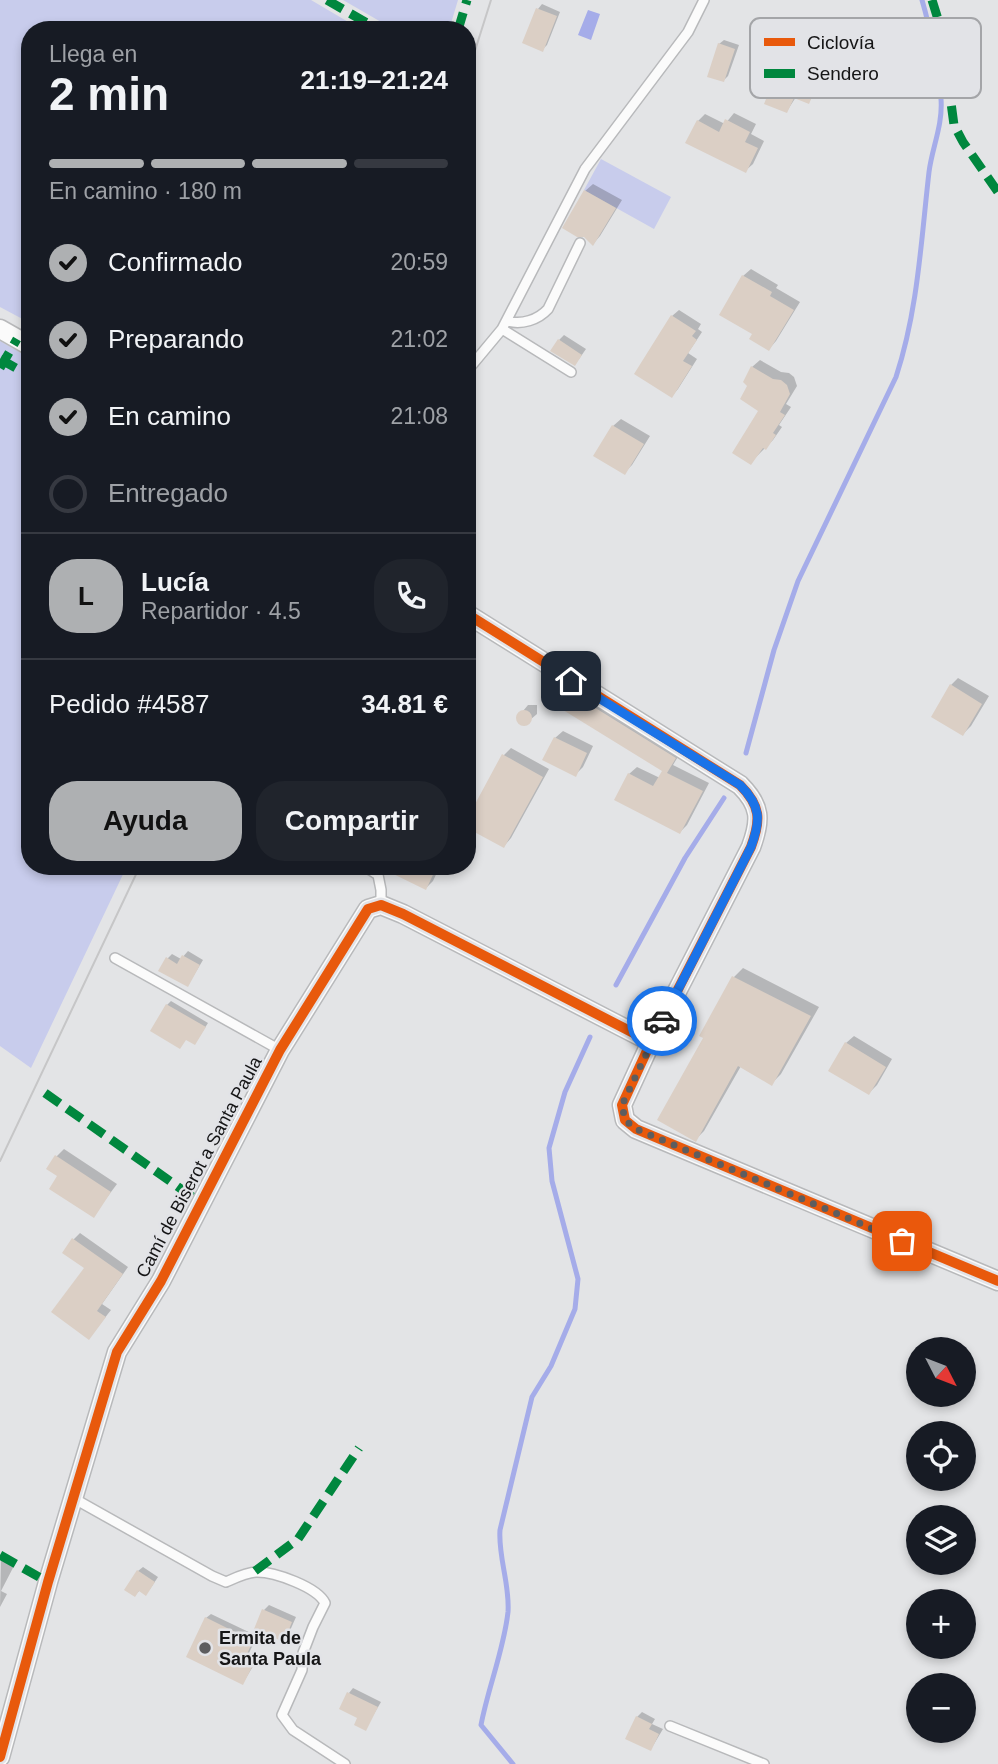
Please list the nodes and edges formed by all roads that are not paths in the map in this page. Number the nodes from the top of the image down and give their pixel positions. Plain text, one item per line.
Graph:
1 (704, 0) edge
2 (580, 243) dead end
3 (504, 325) junction
4 (0, 329) edge
5 (21, 341) edge
6 (476, 360) edge
7 (571, 372) dead end
8 (476, 620) edge
9 (378, 875) edge
10 (381, 905) junction
11 (115, 958) dead end
12 (651, 1042) junction
13 (280, 1050) junction
14 (998, 1282) edge
15 (73, 1498) junction
16 (670, 1726) dead end
17 (0, 1757) edge
18 (345, 1764) edge
19 (764, 1764) edge

1 - 3 lane
2 - 3 lane
3 - 6 lane
3 - 7 lane
4 - 5 street
8 - 12 street
9 - 10 lane
10 - 12 street
10 - 13 street, Camí de Biserot a Santa Paula
11 - 13 lane
12 - 14 street
13 - 15 street, Camí de Biserot a Santa Paula
15 - 17 street, Camí de Biserot a Santa Paula
15 - 18 lane
16 - 19 lane

